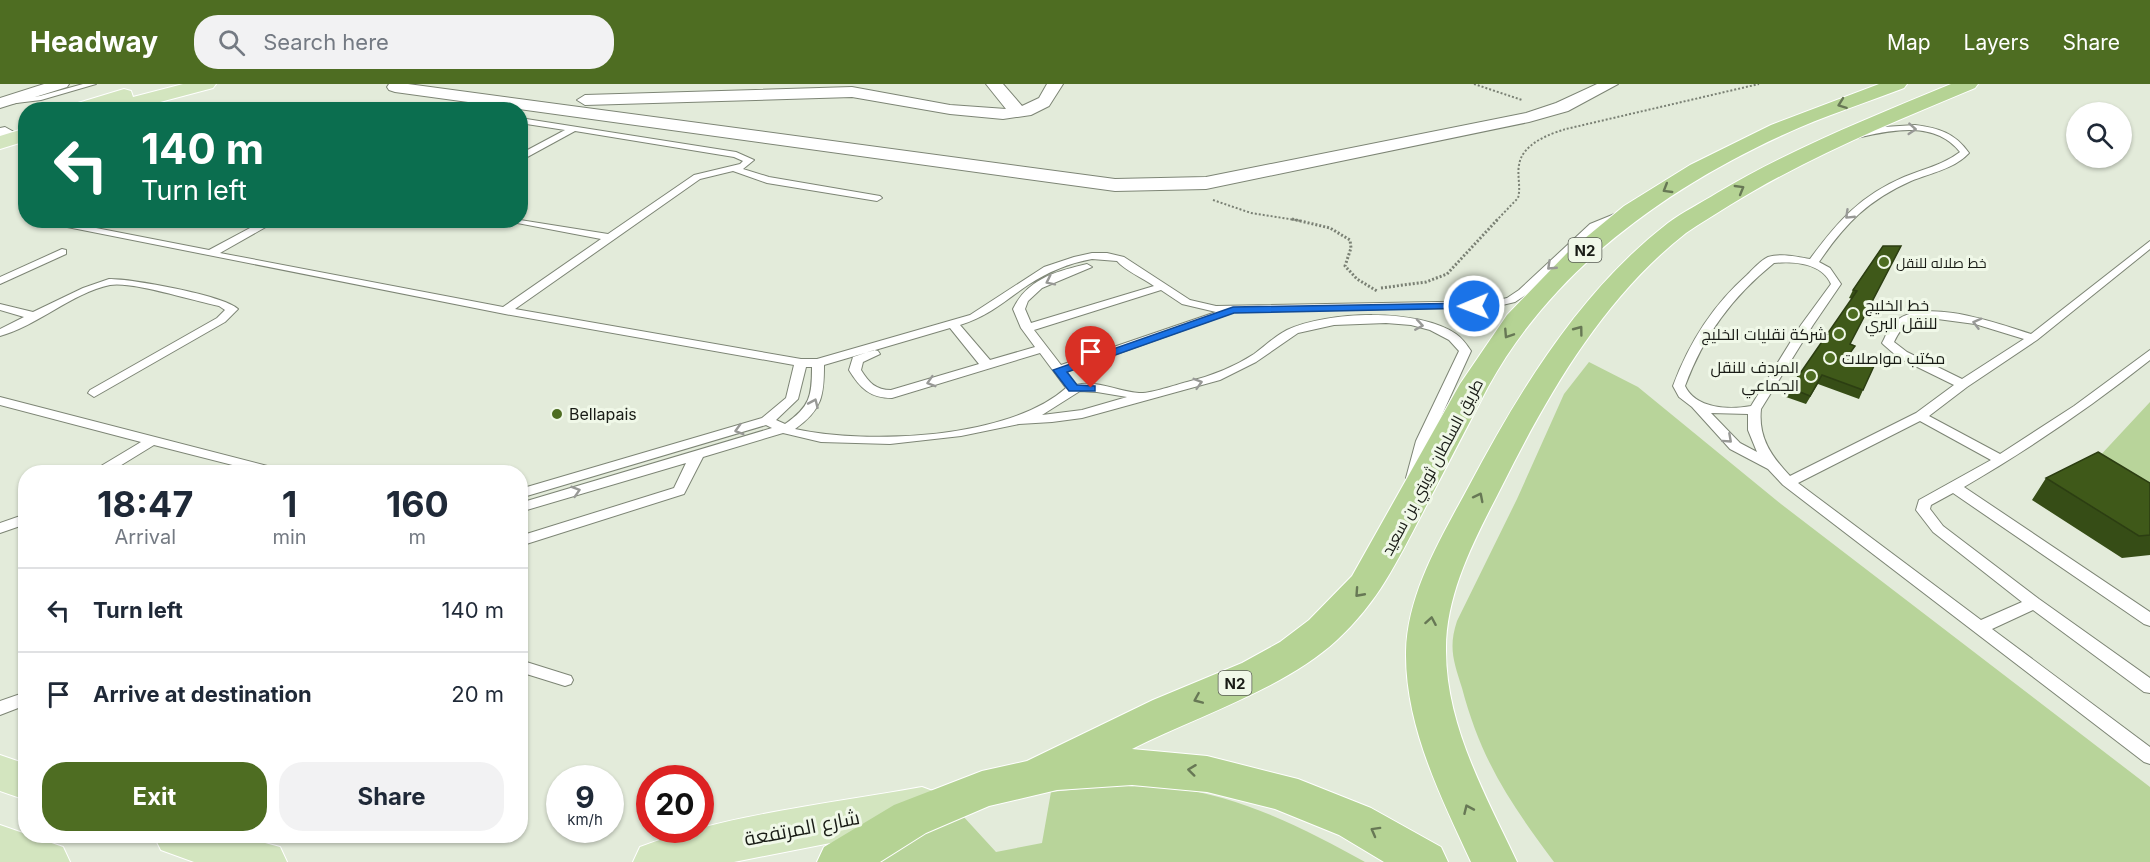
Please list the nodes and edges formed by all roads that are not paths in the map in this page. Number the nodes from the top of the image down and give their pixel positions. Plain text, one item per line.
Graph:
1 (60, 84) edge
2 (92, 84) edge
3 (170, 84) edge
4 (206, 84) edge
5 (994, 84) edge
6 (1055, 84) edge
7 (1610, 84) edge
8 (1897, 84) edge
9 (1968, 84) edge
10 (395, 87) dead end
11 (104, 102) edge
12 (135, 102) edge
13 (506, 102) edge
14 (0, 103) edge
15 (528, 103) edge
16 (528, 105) edge
17 (1017, 112) junction
18 (528, 123) edge
19 (573, 129) junction
20 (1834, 140) junction
21 (528, 154) edge
22 (733, 168) junction
23 (877, 198) dead end
24 (1632, 211) junction
25 (528, 224) edge
26 (78, 228) edge
27 (258, 228) edge
28 (611, 238) junction
29 (2150, 244) edge
30 (62, 252) dead end
31 (210, 254) junction
32 (1812, 264) junction
33 (1132, 266) junction
34 (0, 281) edge
35 (1161, 287) junction
36 (0, 307) edge
37 (1233, 310) junction
38 (505, 311) junction
39 (34, 316) junction
40 (952, 323) junction
41 (1027, 328) junction
42 (0, 333) edge
43 (899, 338) junction
44 (2033, 338) junction
45 (1043, 348) junction
46 (2150, 354) edge
47 (801, 363) junction
48 (818, 363) junction
49 (987, 365) junction
50 (1059, 370) junction
51 (1963, 384) junction
52 (1073, 389) junction
53 (94, 393) dead end
54 (1141, 397) junction
55 (1694, 402) junction
56 (3, 405) edge
57 (1755, 409) junction
58 (1920, 416) junction
59 (1020, 420) junction
60 (767, 421) junction
61 (781, 430) junction
62 (151, 441) junction
63 (699, 454) junction
64 (2001, 460) junction
65 (112, 465) edge
66 (246, 465) edge
67 (661, 465) junction
68 (1770, 465) junction
69 (685, 479) junction
70 (1788, 482) junction
71 (1954, 487) junction
72 (528, 492) edge
73 (528, 506) edge
74 (1407, 506) junction
75 (18, 522) edge
76 (0, 528) edge
77 (528, 539) edge
78 (2034, 603) junction
79 (2150, 620) edge
80 (1982, 627) junction
81 (528, 668) edge
82 (565, 680) dead end
83 (2150, 687) edge
84 (18, 701) edge
85 (0, 708) edge
86 (2150, 757) edge
87 (0, 774) edge
88 (1041, 774) junction
89 (18, 780) edge
90 (951, 800) junction
91 (206, 843) edge
92 (0, 845) edge
93 (236, 850) edge
94 (47, 862) edge
95 (656, 862) edge
96 (840, 862) edge
97 (1425, 862) edge
98 (1494, 862) edge

1 - 14 street
2 - 14 lane
3 - 11 main road
4 - 12 main road
5 - 17 street
6 - 17 street
7 - 16 street
8 -> 24 highway, طريق السلطان ثويني بن سعيد / N2
9 - 20 highway
10 - 13 street
15 - 17 street
18 - 19 lane
19 - 21 lane
19 - 22 lane
20 -> 32 lane
98 -> 20 highway
22 - 23 lane
22 - 28 lane
24 -> 37 lane
24 -> 74 highway, طريق السلطان ثويني بن سعيد / N2
25 - 28 lane
26 - 31 lane
27 - 31 lane
28 - 38 lane
29 - 44 lane
30 - 34 lane
31 - 38 lane
32 - 55 lane
32 - 57 lane
33 - 35 lane
33 - 40 lane
33 -> 41 lane
35 - 37 lane
35 - 41 lane
36 - 39 lane
37 - 50 lane
38 - 47 lane
39 - 42 lane
39 - 53 lane
40 - 43 lane
40 - 49 lane
41 - 45 lane
43 - 48 lane
49 -> 43 lane
44 - 51 lane
44 -> 51 lane
45 - 49 lane
45 - 50 lane
46 - 64 lane
47 - 48 lane
47 - 60 lane
61 -> 48 lane
50 - 52 lane
51 - 58 lane
52 - 54 lane
52 - 59 lane
54 - 59 lane
54 -> 74 lane
55 - 57 lane
55 -> 68 lane
56 - 62 lane
57 - 68 lane
58 - 64 lane
58 - 70 lane
59 - 61 lane
60 - 61 lane
60 -> 72 lane
61 - 63 lane
62 - 65 lane
62 - 66 lane
63 - 67 lane
63 - 69 lane
64 - 71 lane
67 - 69 lane
73 -> 67 lane
68 - 70 lane
69 - 77 lane
70 - 80 lane
71 - 78 lane
71 - 79 lane
74 -> 88 highway, طريق السلطان ثويني بن سعيد / N2
75 - 76 lane
78 - 80 lane
78 - 83 lane
80 - 86 lane
81 - 82 lane
84 - 85 lane
87 - 89 main road
88 - 90 highway, N2
97 -> 88 highway, N2
90 - 95 main road, شارع المرتفعة
90 - 96 highway, N2
91 - 93 main road
92 - 94 main road

